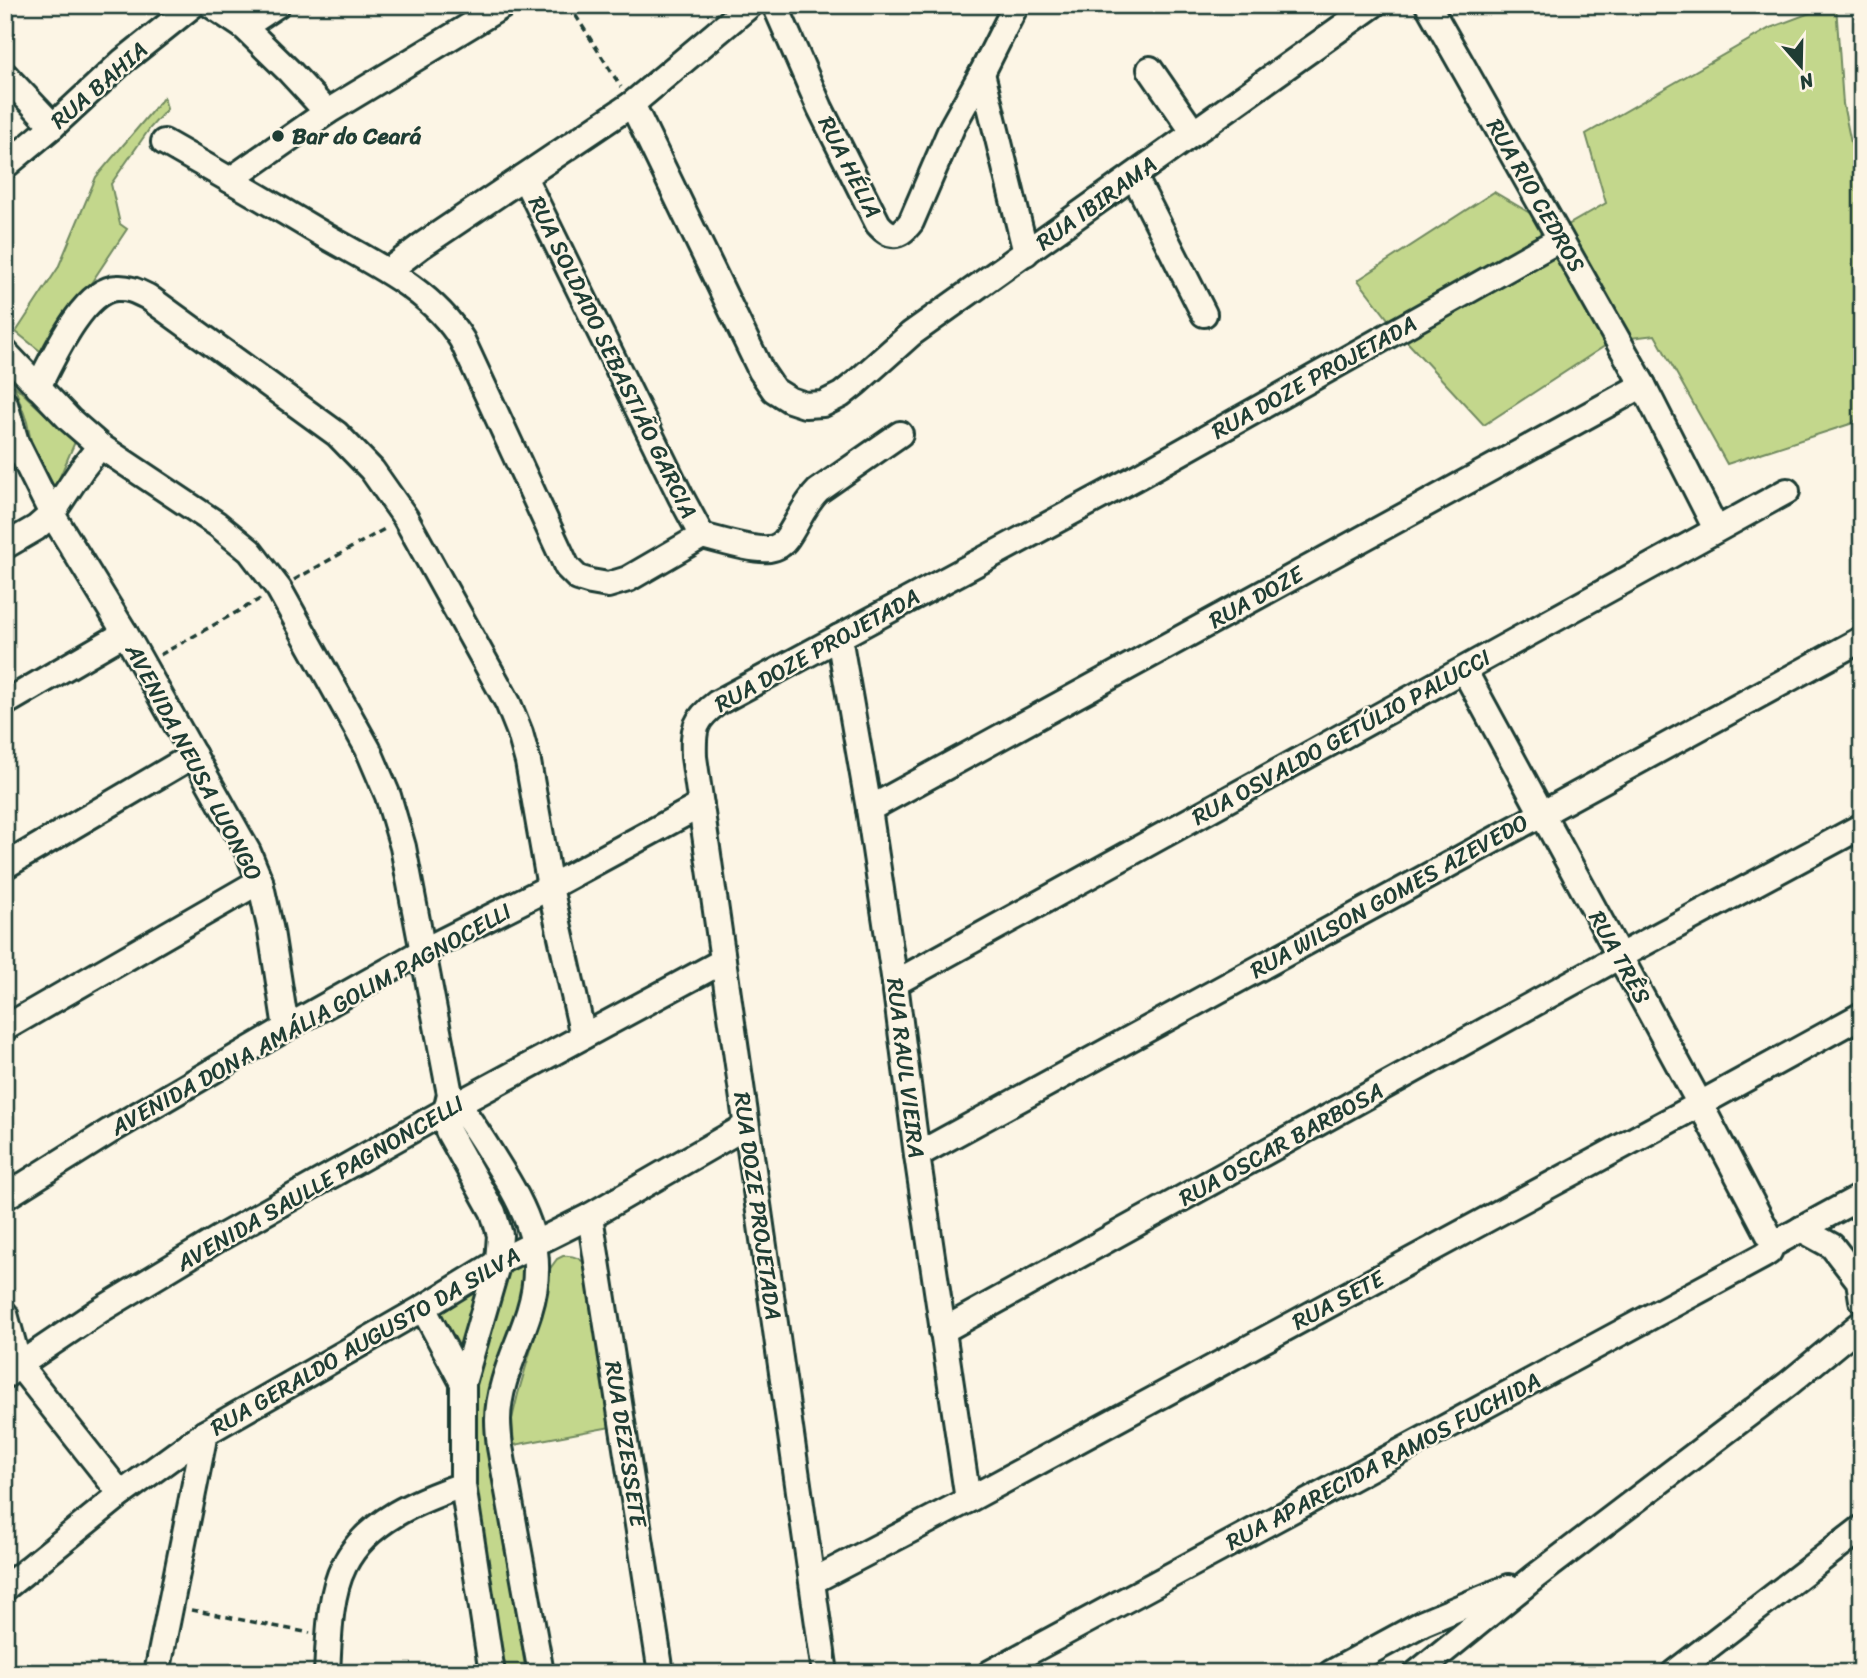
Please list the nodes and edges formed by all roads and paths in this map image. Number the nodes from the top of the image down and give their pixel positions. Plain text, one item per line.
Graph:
1 (192, 5) edge
2 (211, 5) edge
3 (277, 5) edge
4 (504, 5) edge
5 (569, 5) edge
6 (750, 5) edge
7 (775, 5) edge
8 (1016, 5) edge
9 (1373, 5) edge
10 (1428, 5) edge
11 (244, 27) junction
12 (1150, 69) dead end
13 (982, 73) junction
14 (5, 75) edge
15 (632, 104) junction
16 (327, 112) junction
17 (53, 126) junction
18 (1194, 133) junction
19 (164, 142) dead end
20 (5, 166) edge
21 (1134, 176) junction
22 (524, 177) junction
23 (230, 180) junction
24 (1560, 239) junction
25 (1026, 253) junction
26 (387, 271) junction
27 (1204, 314) dead end
28 (5, 352) edge
29 (1643, 385) junction
30 (38, 387) junction
31 (5, 404) edge
32 (900, 434) dead end
33 (100, 446) junction
34 (1787, 491) dead end
35 (52, 514) junction
36 (1716, 529) junction
37 (702, 536) junction
38 (5, 546) edge
39 (125, 633) junction
40 (839, 637) junction
41 (1862, 639) edge
42 (1464, 670) junction
43 (5, 703) edge
44 (194, 755) junction
45 (701, 805) junction
46 (869, 809) junction
47 (1541, 813) junction
48 (1862, 826) edge
49 (5, 866) edge
50 (260, 881) junction
51 (550, 887) junction
52 (423, 951) junction
53 (1620, 956) junction
54 (723, 961) junction
55 (895, 982) junction
56 (1862, 1015) edge
57 (5, 1028) edge
58 (286, 1028) junction
59 (583, 1037) junction
60 (451, 1103) junction
61 (1700, 1104) junction
62 (746, 1126) junction
63 (917, 1155) junction
64 (1862, 1196) edge
65 (5, 1197) edge
66 (590, 1216) junction
67 (1801, 1229) junction
68 (535, 1245) junction
69 (1772, 1245) junction
70 (498, 1262) junction
71 (1862, 1300) edge
72 (423, 1308) junction
73 (5, 1314) edge
74 (1862, 1323) edge
75 (942, 1331) junction
76 (12, 1371) edge
77 (463, 1383) junction
78 (205, 1433) junction
79 (463, 1485) junction
80 (121, 1493) junction
81 (968, 1500) junction
82 (1862, 1528) edge
83 (1536, 1576) junction
84 (813, 1581) junction
85 (5, 1588) edge
86 (170, 1606) junction
87 (330, 1637) junction
88 (157, 1673) edge
89 (327, 1673) edge
90 (492, 1673) edge
91 (541, 1673) edge
92 (661, 1673) edge
93 (825, 1673) edge
94 (990, 1673) edge
95 (1331, 1673) edge
96 (1417, 1673) edge
97 (1674, 1673) edge

1 - 17 street, RUA BAHIA
2 - 11 street
3 - 11 street
4 - 16 street
5 - 15 path
6 - 15 street
7 - 13 street, RUA HÉLIA
8 - 13 street, RUA HÉLIA
9 - 18 street, RUA IBIRAMA
10 - 24 street, RUA RIO CEDROS
11 - 16 street
12 - 18 street
13 - 25 street
14 - 17 street
15 - 22 street
15 - 25 street, RUA IBIRAMA
16 - 23 street
17 - 20 street, RUA BAHIA
18 - 21 street, RUA IBIRAMA
19 - 23 street
21 - 25 street, RUA IBIRAMA
21 - 27 street
22 - 26 street
22 - 37 street, RUA SOLDADO SEBASTIÃO GARCIA
23 - 26 street
24 - 29 street, RUA RIO CEDROS
24 - 40 street, RUA DOZE PROJETADA
26 - 37 street
28 - 30 street
29 - 36 street, RUA RIO CEDROS
29 - 46 street, RUA DOZE
30 - 33 street
30 - 51 street
31 - 35 street, AVENIDA NEUSA LUONGO
32 - 37 street
33 - 35 street
33 - 52 street
34 - 36 street, RUA OSVALDO GETÚLIO PALUCCI
35 - 38 street
35 - 39 street, AVENIDA NEUSA LUONGO
36 - 42 street, RUA OSVALDO GETÚLIO PALUCCI
39 - 43 street
39 - 44 street, AVENIDA NEUSA LUONGO
40 - 45 street, RUA DOZE PROJETADA
40 - 46 street, RUA RAUL VIEIRA
41 - 47 street, RUA WILSON GOMES AZEVEDO
42 - 47 street, RUA TRÊS
42 - 55 street, RUA OSVALDO GETÚLIO PALUCCI
44 - 49 street
44 - 50 street, AVENIDA NEUSA LUONGO
45 - 51 street, AVENIDA DONA AMÁLIA GOLIM PAGNOCELLI
45 - 54 street, RUA DOZE PROJETADA
46 - 55 street, RUA RAUL VIEIRA
47 - 53 street, RUA TRÊS
47 - 63 street, RUA WILSON GOMES AZEVEDO
48 - 53 street, RUA OSCAR BARBOSA
50 - 57 street
50 - 58 street, AVENIDA NEUSA LUONGO
51 - 52 street, AVENIDA DONA AMÁLIA GOLIM PAGNOCELLI
51 - 59 street
52 - 58 street, AVENIDA DONA AMÁLIA GOLIM PAGNOCELLI
52 - 60 street
53 - 61 street, RUA TRÊS
53 - 75 street, RUA OSCAR BARBOSA
54 - 59 street, AVENIDA SAULLE PAGNONCELLI
54 - 62 street, RUA DOZE PROJETADA
55 - 63 street, RUA RAUL VIEIRA
56 - 61 street, RUA SETE
58 - 65 street, AVENIDA DONA AMÁLIA GOLIM PAGNOCELLI
59 - 60 street, AVENIDA SAULLE PAGNONCELLI
60 - 68 street
60 - 70 street
60 - 76 street, AVENIDA SAULLE PAGNONCELLI
61 - 69 street, RUA TRÊS
61 - 81 street, RUA SETE
62 - 66 street, RUA GERALDO AUGUSTO DA SILVA
62 - 84 street, RUA DOZE PROJETADA
63 - 75 street, RUA RAUL VIEIRA
64 - 67 street, RUA APARECIDA RAMOS FUCHIDA
66 - 68 street, RUA GERALDO AUGUSTO DA SILVA
66 - 92 street, RUA DEZESSETE
67 - 69 street, RUA APARECIDA RAMOS FUCHIDA
67 - 71 street
68 - 70 street, RUA GERALDO AUGUSTO DA SILVA
68 - 91 street
69 - 94 street, RUA APARECIDA RAMOS FUCHIDA
70 - 72 street, RUA GERALDO AUGUSTO DA SILVA
70 - 77 street
72 - 77 street
72 - 78 street, RUA GERALDO AUGUSTO DA SILVA
73 - 76 street
74 - 83 street
75 - 81 street, RUA RAUL VIEIRA
76 - 80 street
77 - 79 street
78 - 80 street, RUA GERALDO AUGUSTO DA SILVA
78 - 86 street
79 - 87 street
79 - 90 street
80 - 85 street, RUA GERALDO AUGUSTO DA SILVA
81 - 84 street, RUA SETE
82 - 97 street
83 - 95 street
83 - 96 street
84 - 93 street, RUA DOZE PROJETADA
86 - 87 path
86 - 88 street
87 - 89 street

